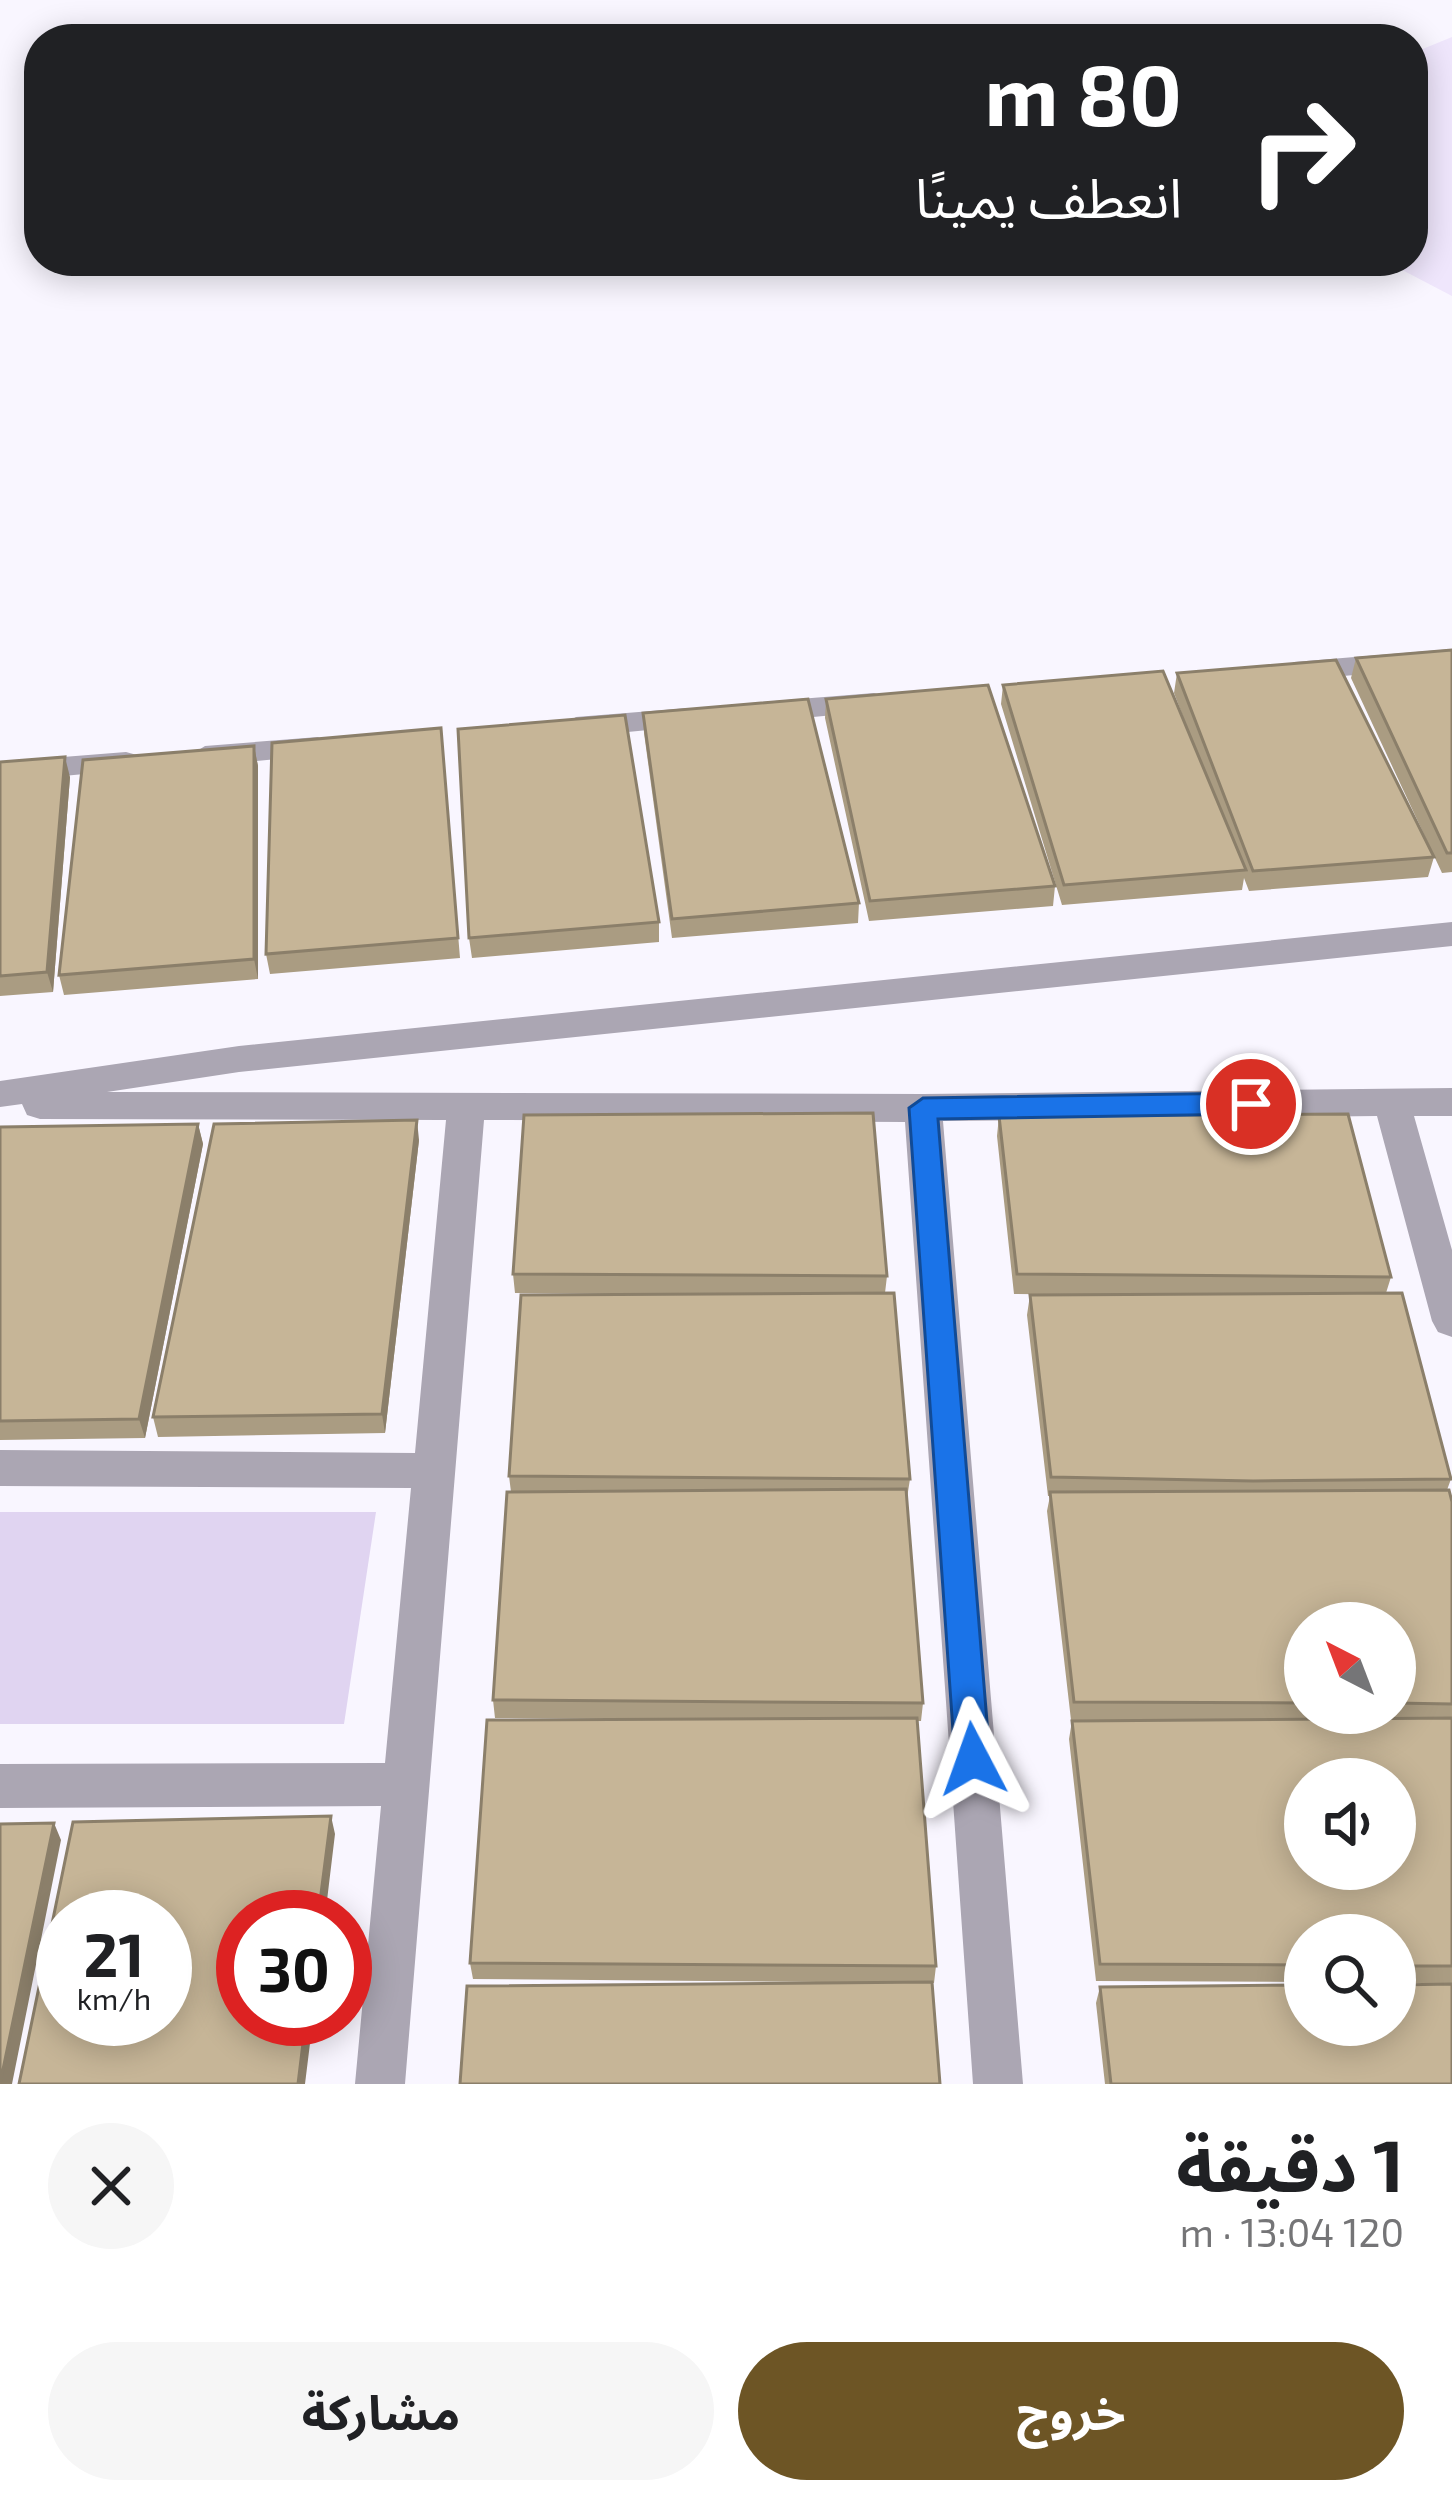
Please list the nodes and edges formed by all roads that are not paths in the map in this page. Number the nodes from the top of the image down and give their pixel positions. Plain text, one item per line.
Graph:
1 (1452, 658) edge
2 (1262, 673) edge
3 (904, 701) edge
4 (548, 729) edge
5 (357, 744) edge
6 (0, 772) edge
7 (1452, 934) edge
8 (0, 1094) edge
9 (1392, 1102) junction
10 (1452, 1102) edge
11 (0, 1104) edge
12 (923, 1108) junction
13 (466, 1109) junction
14 (1452, 1322) edge
15 (0, 1468) edge
16 (436, 1471) junction
17 (407, 1784) junction
18 (0, 1786) edge
19 (380, 2084) edge
20 (998, 2084) edge

1 - 2 street
3 - 4 street
5 - 6 street
7 - 8 street
9 - 10 street
9 - 12 street
9 - 14 street
11 - 13 street
12 - 13 street
12 - 20 street
13 - 16 street
15 - 16 street
16 - 17 street
17 - 18 street
17 - 19 street

